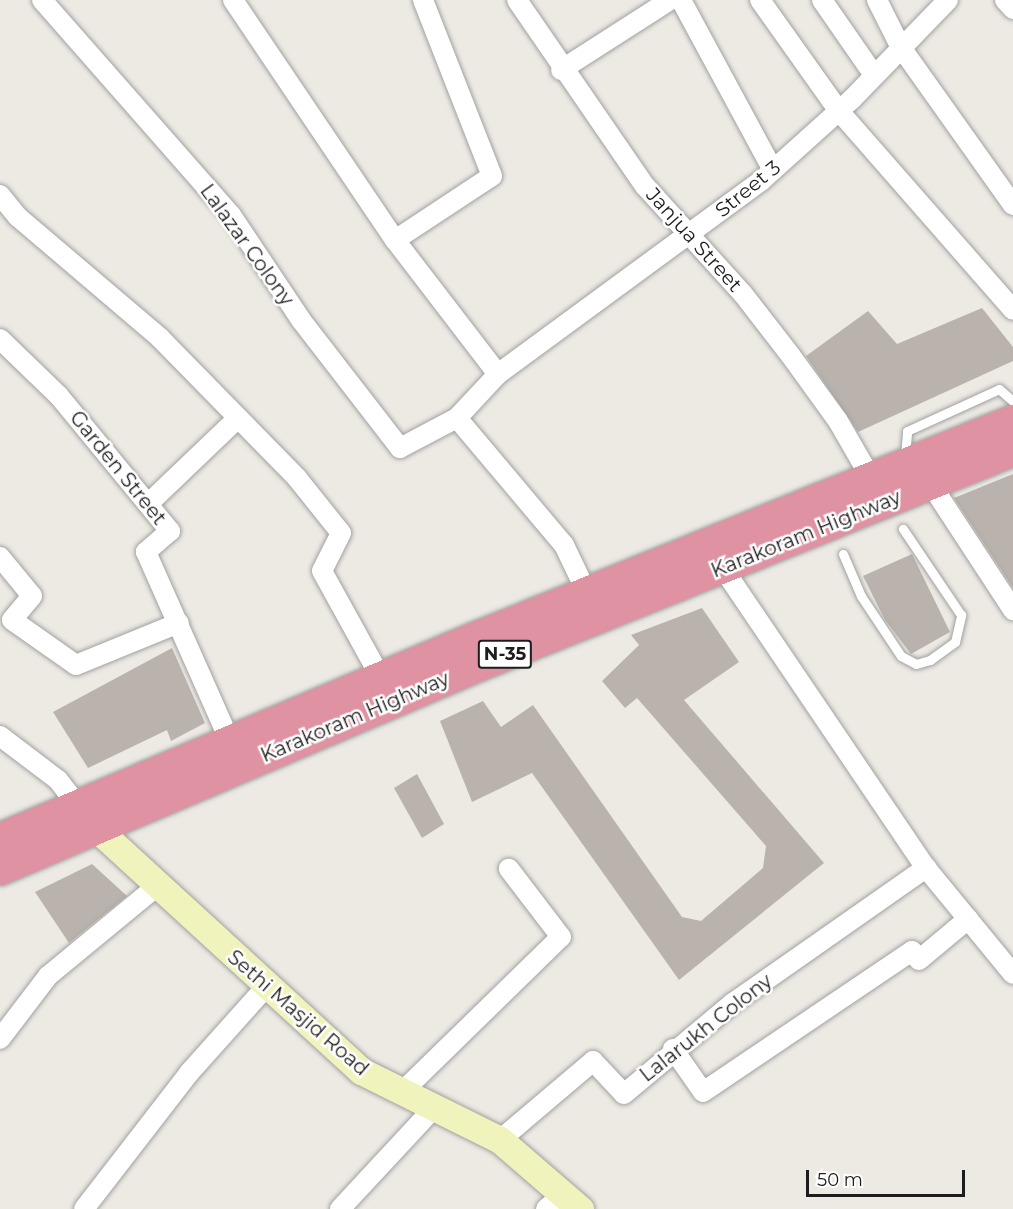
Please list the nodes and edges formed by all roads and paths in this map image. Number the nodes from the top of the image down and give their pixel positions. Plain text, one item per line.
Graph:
1 (42, 0) edge
2 (233, 0) edge
3 (423, 0) edge
4 (517, 0) edge
5 (670, 0) edge
6 (681, 0) edge
7 (760, 0) edge
8 (822, 0) edge
9 (877, 0) edge
10 (948, 0) edge
11 (1005, 0) edge
12 (1013, 9) edge
13 (900, 46) junction
14 (561, 70) junction
15 (874, 75) junction
16 (839, 111) junction
17 (773, 170) junction
18 (0, 195) edge
19 (1013, 205) edge
20 (688, 237) junction
21 (395, 240) junction
22 (1013, 310) edge
23 (0, 339) edge
24 (498, 374) junction
25 (1013, 400) edge
26 (238, 418) junction
27 (457, 418) junction
28 (1013, 421) edge
29 (1013, 448) edge
30 (881, 477) junction
31 (930, 483) junction
32 (148, 504) junction
33 (903, 529) dead end
34 (843, 554) dead end
35 (0, 557) edge
36 (722, 567) junction
37 (680, 584) junction
38 (587, 593) junction
39 (1013, 610) edge
40 (178, 623) junction
41 (487, 648) junction
42 (381, 678) junction
43 (327, 729) junction
44 (0, 736) edge
45 (230, 742) junction
46 (87, 817) junction
47 (0, 839) edge
48 (0, 868) edge
49 (926, 868) junction
50 (509, 869) dead end
51 (156, 887) junction
52 (968, 919) junction
53 (1013, 974) edge
54 (266, 987) junction
55 (0, 1039) edge
56 (673, 1049) junction
57 (402, 1092) junction
58 (434, 1108) junction
59 (501, 1140) junction
60 (563, 1204) edge
61 (84, 1209) edge
62 (340, 1209) edge

1 - 27 street, Lalazar Colony
2 - 21 street
3 - 21 street
4 - 14 street, Janjua Street
5 - 14 street
6 - 17 street
7 - 16 street
8 - 15 street
9 - 13 street
10 - 13 street, Street 3
11 - 12 street
13 - 15 street, Street 3
13 - 19 street
14 - 20 street, Janjua Street
15 - 16 street, Street 3
16 - 17 street, Street 3
16 - 22 street
17 - 20 street, Street 3
18 - 26 street
20 - 24 street, Street 3
20 - 30 street, Janjua Street
21 - 24 street
23 - 32 street, Garden Street
24 - 27 street, Lalazar Colony
25 - 30 lane
26 - 32 street
26 - 42 street
27 - 38 street
28 - 30 highway, Karakoram Highway / N-35
29 - 31 highway, Karakoram Highway / N-35
30 - 38 highway, Karakoram Highway / N-35
31 - 36 highway, Karakoram Highway / N-35
31 - 39 street
32 - 40 street, Garden Street
33 - 34 lane
35 - 40 street
36 - 37 highway, Karakoram Highway / N-35
36 - 49 street
37 - 41 highway, Karakoram Highway / N-35
37 - 43 highway
38 - 41 highway, Karakoram Highway / N-35
40 - 45 street, Garden Street
41 - 42 highway, Karakoram Highway / N-35
41 - 43 highway, Karakoram Highway / N-35
42 - 45 highway, Karakoram Highway / N-35
43 - 46 highway, Karakoram Highway / N-35
44 - 46 street
45 - 46 highway, Karakoram Highway / N-35
46 - 47 highway, Karakoram Highway / N-35
46 - 48 highway, Karakoram Highway / N-35
46 - 51 street, Sethi Masjid Road
49 - 52 street
49 - 56 street, Lalarukh Colony
50 - 57 street
51 - 54 street, Sethi Masjid Road
51 - 55 street
52 - 53 street
52 - 56 street
54 - 57 street, Sethi Masjid Road
54 - 61 street
56 - 59 street, Lalarukh Colony
57 - 58 street, Sethi Masjid Road
58 - 59 street, Sethi Masjid Road
58 - 62 street
59 - 60 street, Sethi Masjid Road

